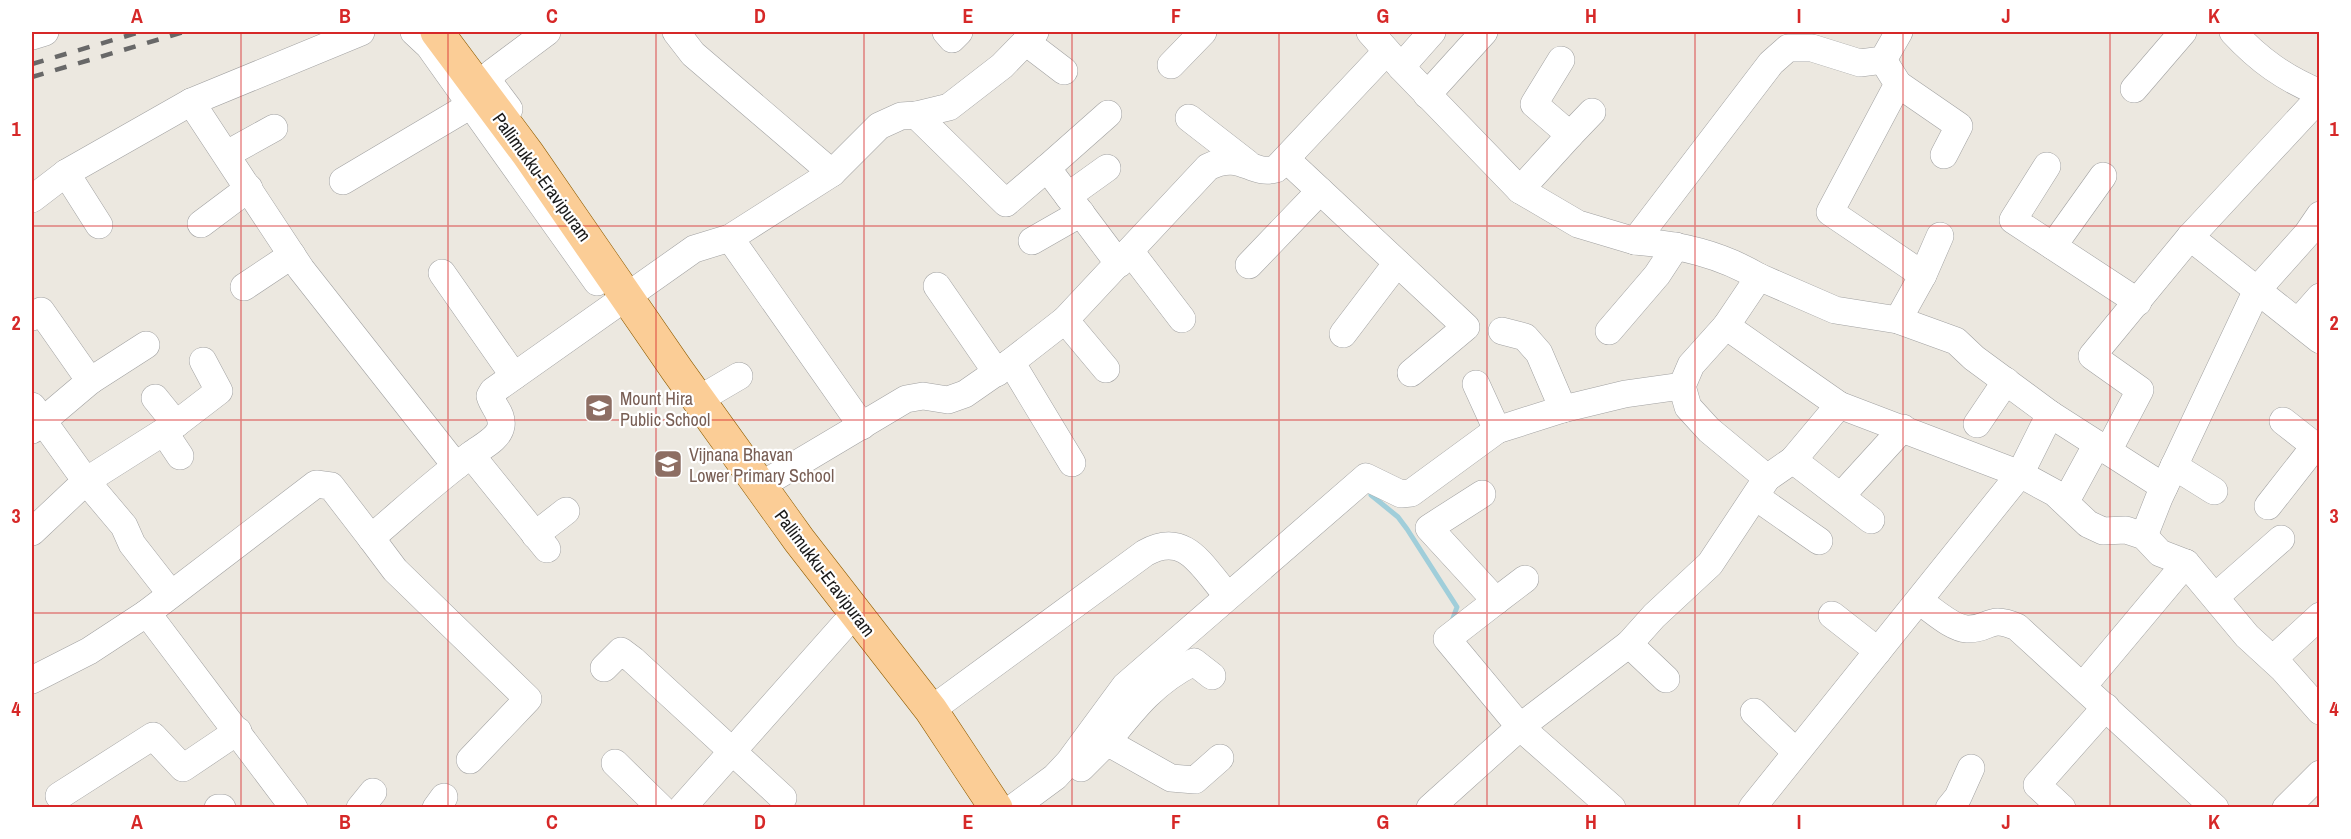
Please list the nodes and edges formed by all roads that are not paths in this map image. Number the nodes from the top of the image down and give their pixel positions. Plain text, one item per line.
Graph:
1 (45, 32) edge
2 (361, 32) edge
3 (414, 32) edge
4 (437, 32) edge
5 (547, 32) edge
6 (676, 32) edge
7 (946, 32) edge
8 (959, 32) edge
9 (1203, 32) edge
10 (1432, 32) edge
11 (1484, 32) edge
12 (1899, 32) edge
13 (2183, 32) edge
14 (2234, 32) edge
15 (32, 36) edge
16 (1030, 37) edge
17 (1386, 50) edge
18 (1561, 60) dead end
19 (1883, 60) junction
20 (1171, 65) dead end
21 (1064, 71) dead end
22 (1898, 84) junction
23 (2134, 89) dead end
24 (1427, 95) junction
25 (2319, 95) edge
26 (191, 102) junction
27 (471, 105) junction
28 (1592, 112) dead end
29 (1108, 114) dead end
30 (916, 116) junction
31 (1189, 118) dead end
32 (274, 128) dead end
33 (1570, 135) junction
34 (227, 154) junction
35 (1944, 155) dead end
36 (1286, 159) junction
37 (1248, 164) junction
38 (2047, 166) dead end
39 (1047, 168) junction
40 (1107, 168) dead end
41 (832, 172) junction
42 (66, 173) junction
43 (2103, 176) dead end
44 (343, 181) dead end
45 (249, 188) junction
46 (1520, 190) junction
47 (1320, 191) junction
48 (32, 199) edge
49 (1074, 205) junction
50 (2319, 215) edge
51 (201, 224) dead end
52 (99, 225) dead end
53 (1940, 236) dead end
54 (2190, 237) junction
55 (730, 238) junction
56 (1032, 241) dead end
57 (1635, 241) junction
58 (1676, 246) junction
59 (2053, 246) junction
60 (292, 255) junction
61 (1124, 257) junction
62 (1397, 263) junction
63 (1249, 265) dead end
64 (442, 273) dead end
65 (1923, 275) junction
66 (1759, 277) junction
67 (937, 286) dead end
68 (244, 287) dead end
69 (621, 288) junction
70 (2257, 290) junction
71 (2319, 297) edge
72 (2138, 302) junction
73 (32, 317) edge
74 (1182, 319) dead end
75 (1065, 320) junction
76 (1898, 320) junction
77 (2298, 322) junction
78 (1726, 326) junction
79 (1502, 331) dead end
80 (1609, 331) dead end
81 (1343, 334) dead end
82 (2319, 340) edge
83 (146, 345) dead end
84 (203, 361) dead end
85 (1004, 368) junction
86 (1106, 369) dead end
87 (1412, 373) dead end
88 (514, 376) junction
89 (739, 376) dead end
90 (90, 381) junction
91 (2006, 381) junction
92 (1476, 384) dead end
93 (1682, 386) junction
94 (155, 398) dead end
95 (698, 400) junction
96 (1839, 405) junction
97 (1563, 409) junction
98 (2050, 414) junction
99 (35, 419) edge
100 (2283, 421) dead end
101 (1977, 424) dead end
102 (862, 426) junction
103 (170, 428) junction
104 (1903, 428) junction
105 (1497, 430) junction
106 (2103, 447) junction
107 (2317, 448) edge
108 (180, 456) dead end
109 (463, 460) junction
110 (1793, 460) junction
111 (1072, 463) dead end
112 (2020, 474) junction
113 (2169, 477) junction
114 (86, 481) junction
115 (760, 486) junction
116 (1761, 488) junction
117 (2214, 491) dead end
118 (1482, 494) dead end
119 (1841, 496) junction
120 (2066, 501) junction
121 (2268, 506) dead end
122 (566, 511) dead end
123 (1871, 520) dead end
124 (32, 532) edge
125 (2144, 536) junction
126 (371, 538) junction
127 (2281, 539) dead end
128 (1819, 541) dead end
129 (2186, 563) junction
130 (1525, 579) dead end
131 (171, 594) junction
132 (1227, 596) junction
133 (2215, 597) junction
134 (1496, 601) junction
135 (1919, 601) junction
136 (855, 613) junction
137 (147, 614) junction
138 (1832, 615) dead end
139 (2319, 616) edge
140 (1629, 644) junction
141 (1878, 651) junction
142 (2273, 659) junction
143 (604, 668) dead end
144 (1212, 675) dead end
145 (1666, 679) dead end
146 (32, 680) edge
147 (2083, 686) junction
148 (2106, 707) junction
149 (931, 710) junction
150 (2319, 711) edge
151 (1754, 712) dead end
152 (1520, 727) junction
153 (238, 731) junction
154 (1107, 742) junction
155 (731, 751) junction
156 (1796, 752) junction
157 (1220, 758) dead end
158 (470, 760) dead end
159 (615, 763) dead end
160 (1971, 768) dead end
161 (2319, 774) edge
162 (59, 796) dead end
163 (783, 798) dead end
164 (286, 804) edge
165 (1606, 806) edge
166 (661, 807) edge
167 (682, 807) edge
168 (996, 807) edge
169 (1013, 807) edge
170 (1042, 807) edge
171 (1430, 807) edge
172 (1752, 807) edge
173 (1949, 807) edge
174 (2061, 807) edge
175 (2215, 807) edge
176 (2286, 807) edge

1 - 15 street
2 - 26 street
3 - 27 street
4 - 69 main road, Pallimukku-Eravipuram
5 - 69 street
6 - 41 street
7 - 8 street
9 - 20 street
10 - 17 street
11 - 24 street
12 - 19 street
13 - 23 street
14 - 25 street
16 - 21 street
16 - 30 street
17 - 24 street
17 - 36 street
18 - 33 street
19 - 22 street
19 - 57 street
22 - 35 street
22 - 65 street
24 - 46 street
25 - 54 street
26 - 34 street
26 - 42 street
27 - 44 street
27 - 69 street
28 - 33 street
29 - 39 street
30 - 39 street
30 - 41 street
31 - 37 street
32 - 34 street
33 - 46 street
34 - 45 street
36 - 37 street
36 - 47 street
37 - 61 street
38 - 59 street
39 - 49 street
40 - 49 street
41 - 55 street
42 - 48 street
42 - 52 street
43 - 59 street
45 - 51 street
45 - 60 street
46 - 57 street
47 - 62 street
47 - 63 street
49 - 56 street
49 - 61 street
50 - 70 street
53 - 65 street
54 - 70 street
54 - 72 street
55 - 69 street
55 - 102 street
57 - 58 street
58 - 66 street
58 - 80 street
59 - 72 street
60 - 68 street
60 - 109 street
61 - 74 street
61 - 75 street
62 - 81 street
62 - 87 street
64 - 88 street
65 - 76 street
66 - 76 street
66 - 78 street
67 - 85 street
69 - 88 street
69 - 95 main road, Pallimukku-Eravipuram
70 - 77 street
70 - 113 street
71 - 77 street
72 - 106 street
73 - 90 street
75 - 85 street
75 - 86 street
76 - 91 street
77 - 82 street
78 - 93 street
78 - 96 street
79 - 97 street
83 - 90 street
84 - 103 street
85 - 102 street
85 - 111 street
88 - 109 street
89 - 95 street
90 - 99 street
91 - 98 street
91 - 101 street
92 - 105 street
93 - 97 street
93 - 116 street
94 - 103 street
95 - 115 main road, Pallimukku-Eravipuram
96 - 104 street
96 - 110 street
97 - 105 street
98 - 106 street
98 - 112 street
99 - 114 street
100 - 107 street
102 - 115 street
103 - 108 street
103 - 114 street
104 - 112 street
104 - 119 street
105 - 132 street
106 - 113 street
106 - 120 street
107 - 121 street
109 - 122 street
109 - 126 street
110 - 116 street
110 - 119 street
112 - 120 street
112 - 135 street
113 - 117 street
113 - 125 street
114 - 124 street
114 - 131 street
115 - 136 main road, Pallimukku-Eravipuram
116 - 128 street
116 - 140 street
118 - 134 street
119 - 123 street
120 - 125 street
125 - 129 street
126 - 131 street
126 - 158 street
127 - 133 street
129 - 133 street
129 - 147 street
130 - 134 street
131 - 137 street
132 - 149 street
132 - 169 street
133 - 142 street
134 - 152 street
135 - 141 street
135 - 147 street
136 - 149 main road, Pallimukku-Eravipuram
136 - 155 street
137 - 146 street
137 - 153 street
138 - 141 street
139 - 142 street
140 - 145 street
140 - 152 street
141 - 156 street
142 - 150 street
143 - 155 street
144 - 154 street
147 - 148 street
148 - 174 street
148 - 175 street
149 - 168 main road, Pallimukku-Eravipuram
151 - 156 street
152 - 165 street
152 - 171 street
153 - 162 street
153 - 164 street
154 - 157 street
154 - 170 street
155 - 163 street
155 - 167 street
156 - 172 street
159 - 166 street
160 - 173 street
161 - 176 street

